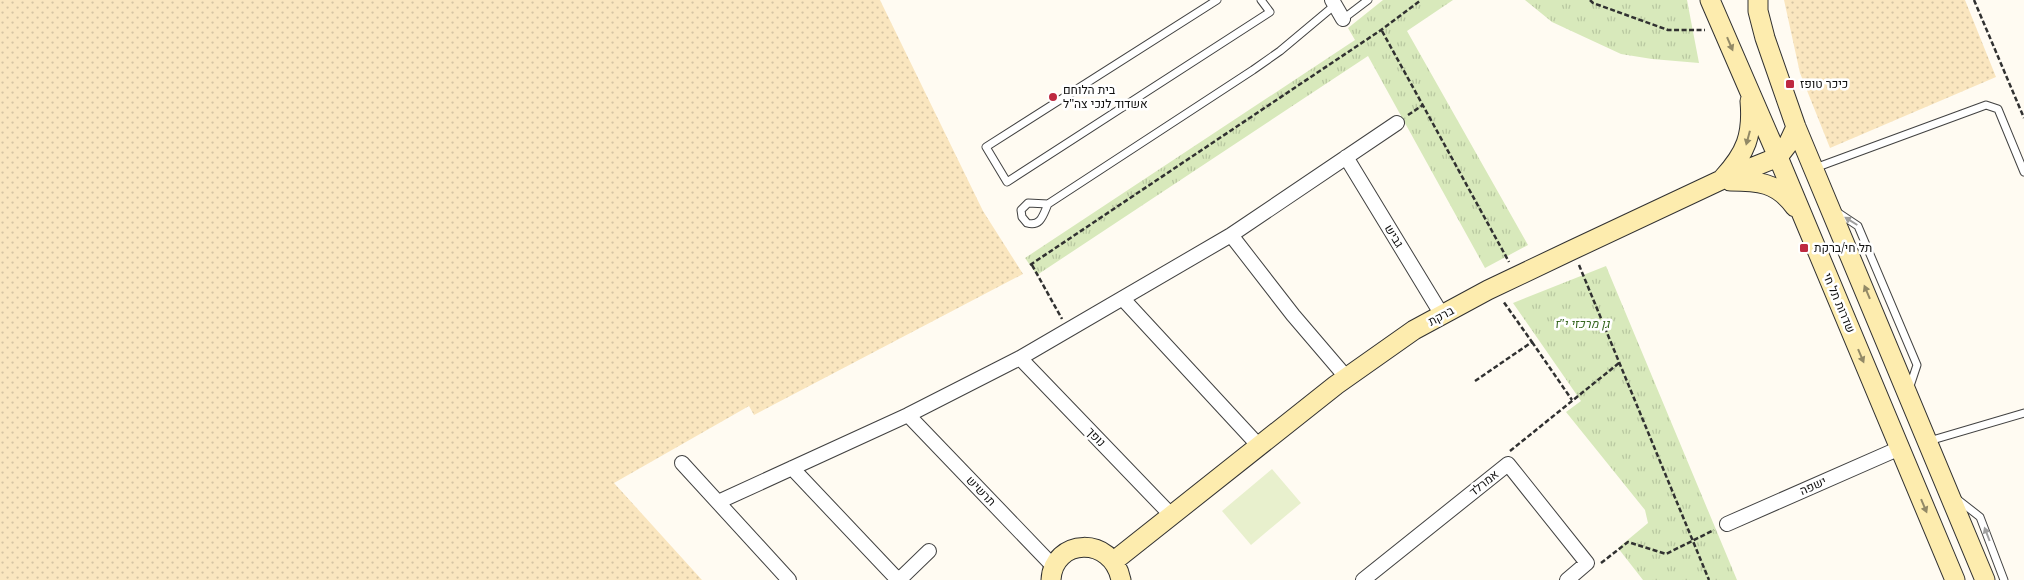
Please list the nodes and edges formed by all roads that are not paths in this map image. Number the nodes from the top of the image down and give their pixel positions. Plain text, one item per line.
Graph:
1 (1217, 0) edge
2 (1261, 0) edge
3 (1368, 0) edge
4 (1710, 0) edge
5 (1758, 0) edge
6 (1333, 2) edge
7 (1343, 19) joint
8 (1750, 90) junction
9 (1396, 123) dead end
10 (1796, 126) junction
11 (1346, 157) junction
12 (1778, 158) junction
13 (1815, 168) junction
14 (2024, 172) edge
15 (1721, 180) junction
16 (1048, 204) dead end
17 (1804, 220) junction
18 (1231, 235) junction
19 (1123, 299) junction
20 (1442, 315) junction
21 (1020, 358) junction
22 (1346, 377) junction
23 (2024, 413) edge
24 (908, 415) junction
25 (1929, 440) junction
26 (1258, 446) junction
27 (1900, 448) junction
28 (682, 463) dead end
29 (792, 468) junction
30 (1950, 494) junction
31 (718, 502) junction
32 (1172, 516) junction
33 (1727, 524) road end
34 (929, 551) dead end
35 (1114, 561) junction
36 (1052, 574) edge
37 (789, 580) edge
38 (899, 580) edge
39 (1121, 580) edge
40 (1363, 580) edge
41 (1567, 580) edge
42 (1954, 580) edge
43 (1985, 580) edge
44 (2004, 580) edge

1 - 2 lane
3 - 7 lane
4 -> 8 main road, שדרות תל חי
5 - 10 main road
6 - 7 street
6 - 16 lane
8 - 12 main road, שדרות תל חי
8 -> 15 main road
9 - 11 street
10 - 12 main road
10 - 13 main road
11 - 18 street
11 - 20 street, גביש
12 - 15 main road, ברקת
12 - 17 main road, שדרות תל חי
13 - 14 lane
25 -> 13 main road
15 - 17 main road
15 - 20 main road, ברקת
17 -> 27 main road, שדרות תל חי
18 - 19 street
18 - 22 street
19 - 21 street
19 - 26 street
20 - 22 main road, ברקת
21 - 24 street
21 - 32 street, נופך
22 - 26 main road, ברקת
23 - 25 lane
24 - 29 street
24 - 36 street, תרשיש
25 - 30 main road
26 - 32 main road, ברקת
27 - 33 street, ישפה
27 -> 42 main road, שדרות תל חי
28 - 31 street
29 - 31 street
29 - 38 street
30 - 43 main road
44 -> 30 lane
31 - 37 street
32 - 35 main road, ברקת
34 - 38 street
35 - 36 main road
35 - 39 main road
40 - 41 street, אמרלד

